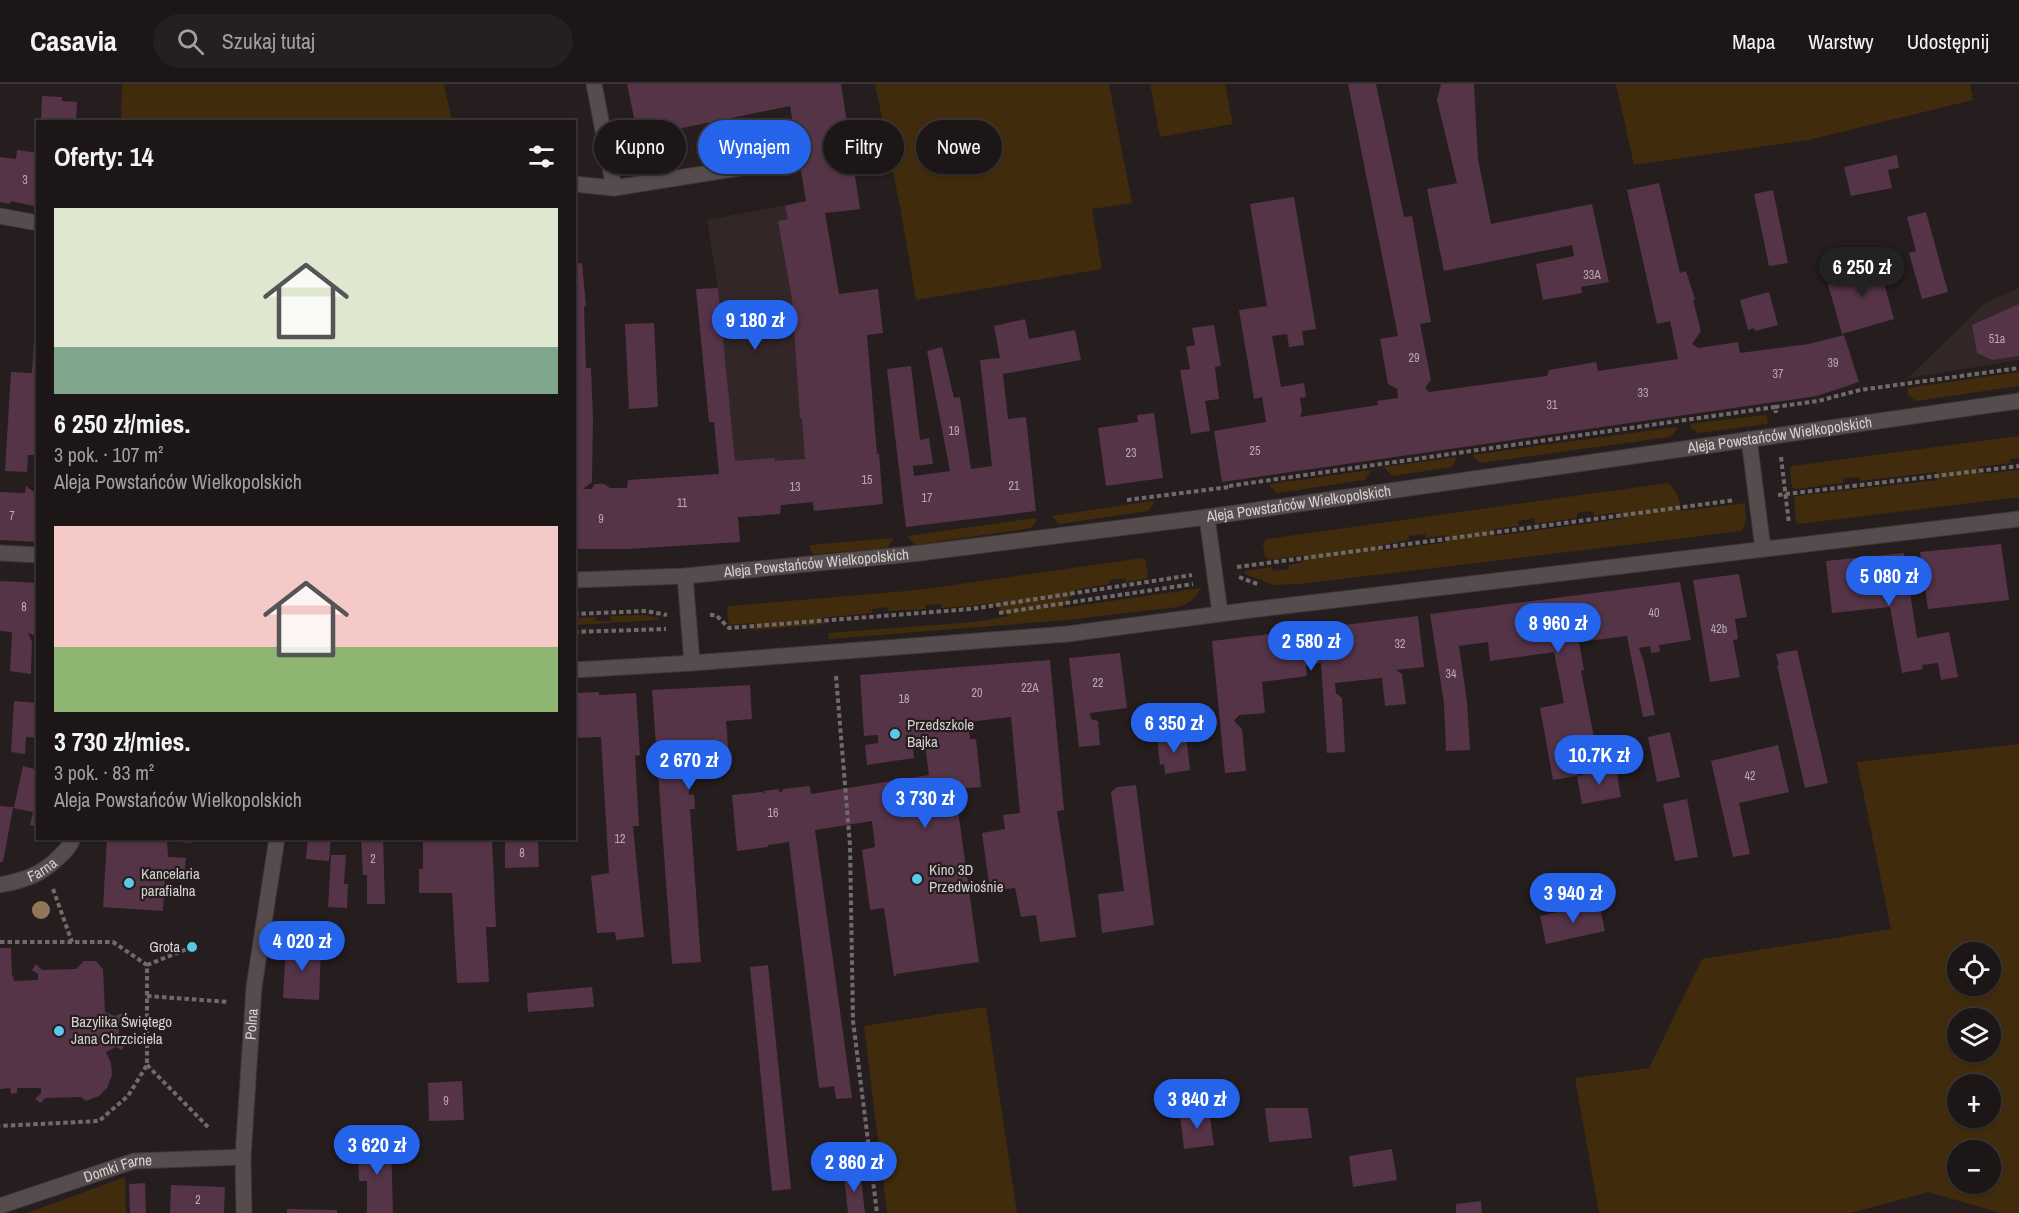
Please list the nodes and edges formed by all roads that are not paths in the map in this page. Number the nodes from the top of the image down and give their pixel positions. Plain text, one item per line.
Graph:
1 (594, 84) edge
2 (702, 174) edge
3 (576, 184) edge
4 (614, 188) junction
5 (0, 216) edge
6 (36, 223) edge
7 (2019, 401) edge
8 (1749, 439) junction
9 (1207, 517) junction
10 (2019, 519) edge
11 (1763, 549) junction
12 (0, 553) edge
13 (36, 555) edge
14 (685, 576) junction
15 (576, 580) edge
16 (1220, 614) junction
17 (692, 663) junction
18 (576, 670) edge
19 (72, 840) edge
20 (278, 840) edge
21 (0, 885) edge
22 (243, 1157) junction
23 (0, 1206) edge
24 (244, 1213) edge

1 - 4 street
2 - 4 street
3 - 4 street
5 - 6 street
7 - 8 street, Aleja Powstańców Wielkopolskich
8 - 9 street, Aleja Powstańców Wielkopolskich
8 - 11 street
9 - 14 street, Aleja Powstańców Wielkopolskich
9 - 16 street
10 - 11 street
11 - 16 street
12 - 13 street
14 - 15 street, Aleja Powstańców Wielkopolskich
14 - 17 street
16 - 17 street
17 - 18 street
19 - 21 street, Farna
20 - 22 street, Polna
22 - 23 street, Domki Farne
22 - 24 street, Polna

